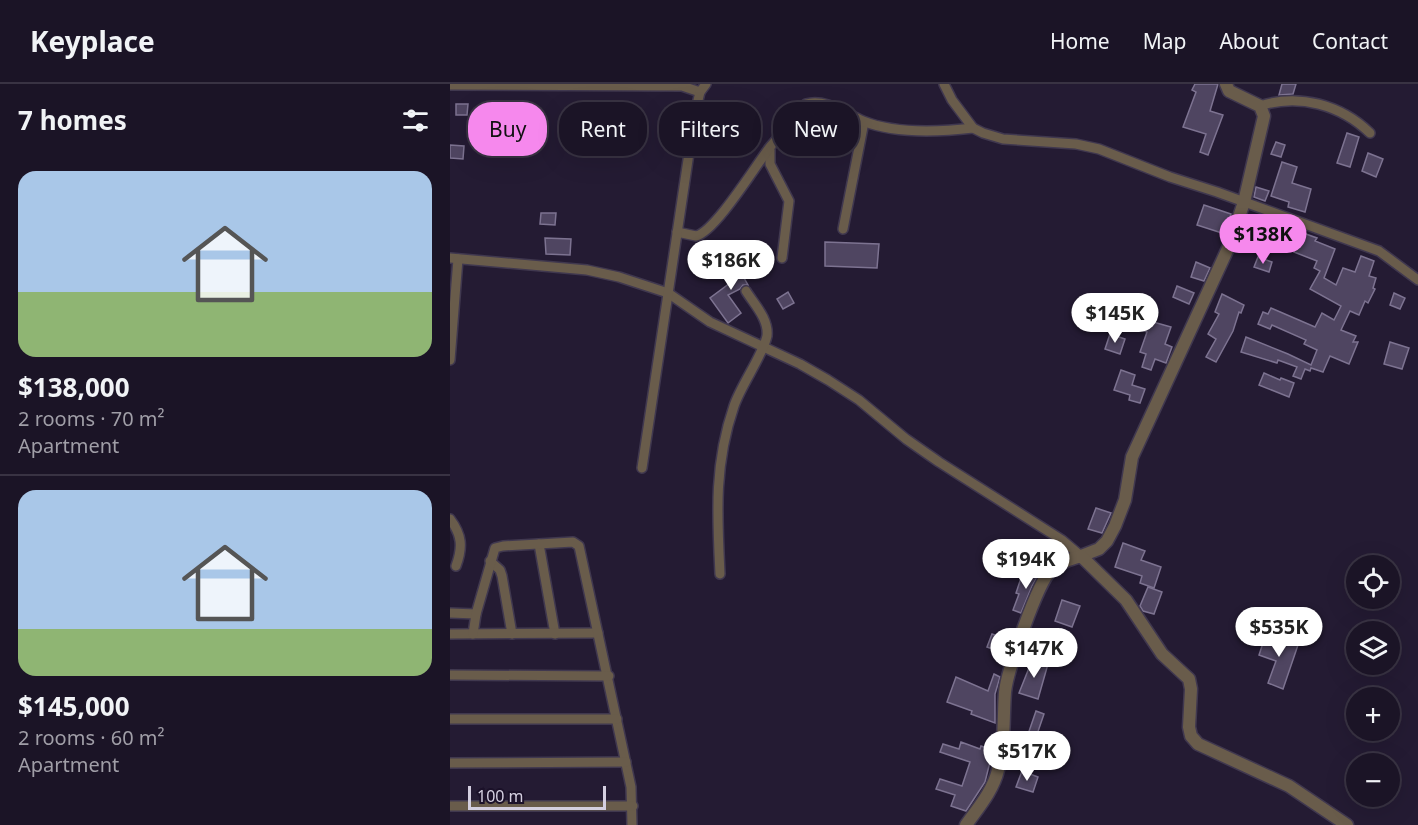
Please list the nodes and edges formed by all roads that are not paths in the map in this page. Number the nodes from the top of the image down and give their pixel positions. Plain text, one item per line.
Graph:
1 (944, 84) edge
2 (1226, 84) edge
3 (450, 85) edge
4 (701, 86) edge
5 (1260, 106) junction
6 (864, 122) junction
7 (973, 128) junction
8 (1370, 133) dead end
9 (770, 148) junction
10 (1244, 202) junction
11 (843, 229) dead end
12 (677, 232) junction
13 (454, 258) edge
14 (782, 258) dead end
15 (1418, 280) edge
16 (746, 291) dead end
17 (668, 293) junction
18 (763, 346) junction
19 (450, 360) edge
20 (642, 468) dead end
21 (450, 519) edge
22 (539, 544) junction
23 (1081, 556) junction
24 (490, 561) junction
25 (456, 566) dead end
26 (720, 574) dead end
27 (450, 613) edge
28 (476, 614) junction
29 (598, 633) junction
30 (450, 634) edge
31 (473, 634) junction
32 (513, 634) junction
33 (555, 634) junction
34 (450, 675) edge
35 (609, 676) junction
36 (450, 719) edge
37 (617, 719) junction
38 (626, 762) junction
39 (450, 763) edge
40 (450, 806) edge
41 (633, 806) junction
42 (632, 825) edge
43 (966, 825) edge
44 (1347, 825) edge

1 - 7 street
2 - 5 street
3 - 4 street
4 - 12 street
5 - 8 street
5 - 10 street
6 - 7 street
6 - 9 street
6 - 11 street
7 - 10 street
9 - 12 street
9 - 14 street
10 - 15 street
10 - 23 street
12 - 17 street
13 - 17 street
13 - 19 street
16 - 18 street
17 - 18 street
17 - 20 street
18 - 23 street
18 - 26 street
21 - 25 street
22 - 24 street
22 - 29 street
22 - 33 street
23 - 43 street
23 - 44 street
24 - 28 street
24 - 32 street
27 - 28 street
28 - 31 street
29 - 33 street
29 - 35 street
30 - 31 street
31 - 32 street
32 - 33 street
34 - 35 street
35 - 37 street
36 - 37 street
37 - 38 street
38 - 39 street
38 - 41 street
40 - 41 street
41 - 42 street

